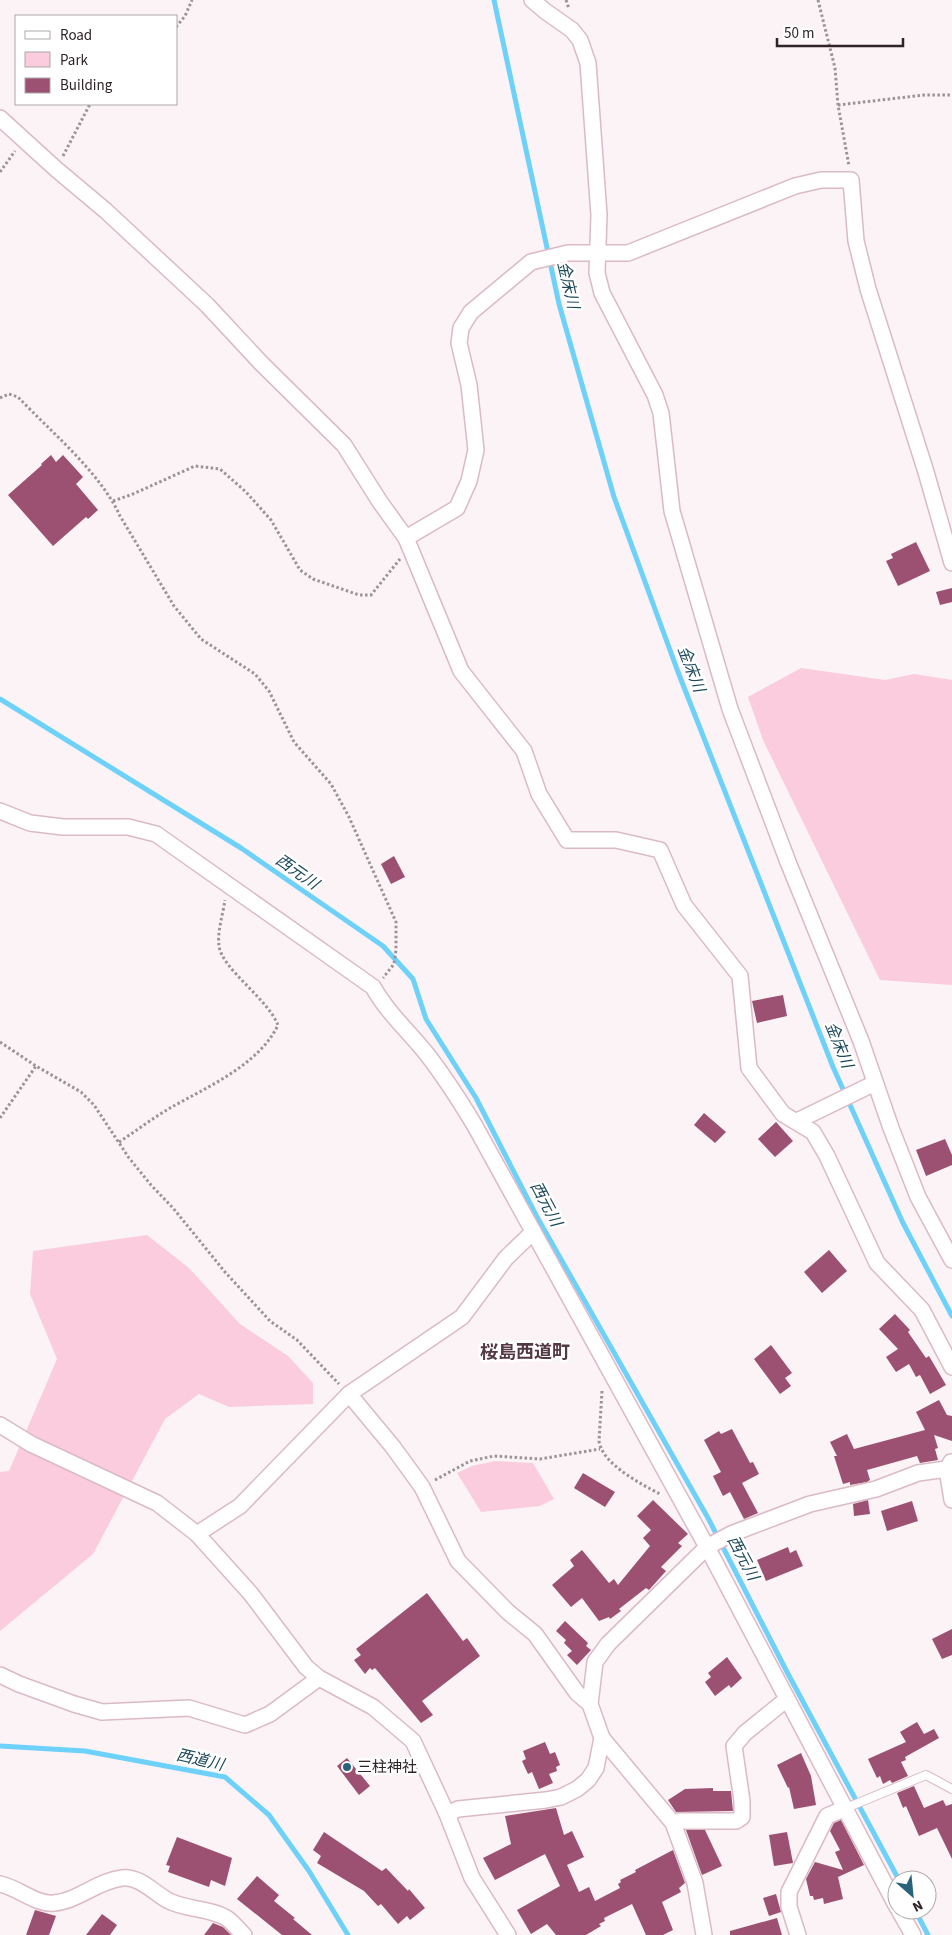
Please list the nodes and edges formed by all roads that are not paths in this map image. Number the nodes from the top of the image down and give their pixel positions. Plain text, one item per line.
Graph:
1 (532, 0) edge
2 (0, 118) edge
3 (598, 253) junction
4 (408, 542) junction
5 (952, 563) edge
6 (0, 812) edge
7 (869, 1086) junction
8 (797, 1121) junction
9 (533, 1232) junction
10 (946, 1235) edge
11 (952, 1260) edge
12 (952, 1366) edge
13 (349, 1394) junction
14 (0, 1425) edge
15 (949, 1465) edge
16 (952, 1500) edge
17 (197, 1534) junction
18 (707, 1547) junction
19 (0, 1674) edge
20 (319, 1678) junction
21 (788, 1699) junction
22 (590, 1704) junction
23 (602, 1738) junction
24 (952, 1789) edge
25 (846, 1808) junction
26 (447, 1814) junction
27 (673, 1823) junction
28 (0, 1884) edge
29 (887, 1888) edge
30 (905, 1920) edge
31 (244, 1935) edge
32 (508, 1935) edge
33 (704, 1935) edge
34 (798, 1935) edge
35 (913, 1935) edge

1 - 3 street
2 - 4 street
3 - 4 street
3 - 5 street
3 - 7 street
4 - 8 street
6 - 9 street
7 - 8 street
7 - 10 street
8 - 12 street
9 - 13 street
9 - 18 street
10 - 11 street
13 - 17 street
13 - 22 street
14 - 17 street
15 - 16 street
15 - 18 street
17 - 20 street
18 - 21 street
18 - 22 street
19 - 20 street
20 - 26 street
21 - 25 street
21 - 27 street
22 - 23 street
23 - 26 street
23 - 27 street
24 - 25 lane
25 - 29 street
25 - 34 street
26 - 32 street
27 - 33 street
28 - 31 street
30 - 35 street

